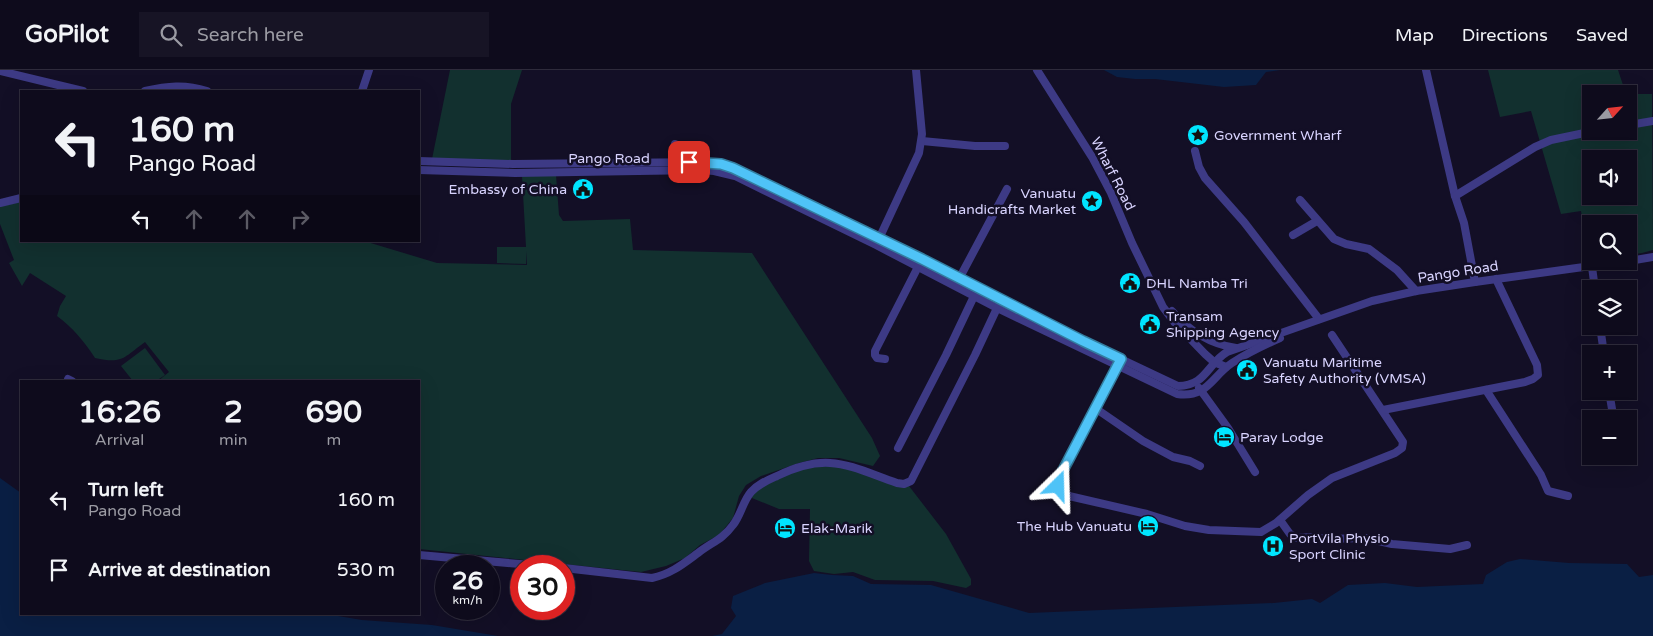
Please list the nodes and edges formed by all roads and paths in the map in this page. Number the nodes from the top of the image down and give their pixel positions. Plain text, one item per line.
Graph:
1 (369, 70) edge
2 (916, 70) edge
3 (1037, 70) edge
4 (1426, 70) edge
5 (0, 71) edge
6 (79, 90) edge
7 (150, 90) edge
8 (203, 90) edge
9 (362, 90) edge
10 (1653, 121) edge
11 (1638, 124) edge
12 (1582, 134) edge
13 (922, 141) junction
14 (675, 144) dead end
15 (1005, 146) dead end
16 (1195, 151) dead end
17 (420, 161) edge
18 (673, 166) junction
19 (420, 170) edge
20 (1007, 189) dead end
21 (1455, 196) junction
22 (20, 198) edge
23 (1300, 200) dead end
24 (0, 203) edge
25 (1317, 221) junction
26 (1293, 235) dead end
27 (877, 242) junction
28 (1653, 257) edge
29 (922, 259) junction
30 (1637, 260) edge
31 (1582, 267) edge
32 (918, 268) junction
33 (959, 279) junction
34 (1496, 279) junction
35 (1475, 282) junction
36 (978, 288) junction
37 (1416, 291) junction
38 (1157, 295) junction
39 (974, 296) junction
40 (1001, 299) junction
41 (997, 308) junction
42 (1319, 319) junction
43 (1297, 328) junction
44 (1332, 334) dead end
45 (1225, 349) junction
46 (885, 359) dead end
47 (1119, 362) junction
48 (1214, 362) junction
49 (1228, 366) junction
50 (1195, 383) junction
51 (1486, 390) junction
52 (1201, 391) junction
53 (1095, 408) junction
54 (1383, 410) junction
55 (898, 448) dead end
56 (1200, 466) dead end
57 (1254, 472) dead end
58 (1568, 496) dead end
59 (1280, 520) junction
60 (1467, 545) dead end
61 (420, 554) edge
62 (510, 563) edge
63 (575, 569) edge

1 - 9 street
2 - 13 street
3 - 38 street, Wharf Road
4 - 21 street
5 - 6 street
7 - 8 street
10 - 11 street
12 - 21 street
13 - 15 street
13 - 27 street
14 - 18 street
16 - 42 street
17 - 18 street, Pango Road
18 - 19 street, Pango Road
18 - 27 street, Pango Road
20 - 33 street
21 - 35 street
22 - 24 street
23 - 25 street
25 - 26 street
25 - 37 street
27 - 29 street, Pango Road
27 - 32 street, Pango Road
28 - 30 street, Pango Road
29 - 32 street
29 - 33 street, Pango Road
31 - 34 street, Pango Road
32 - 39 street, Pango Road
32 - 46 street
33 - 36 street, Pango Road
34 - 35 street, Pango Road
34 - 51 street
35 - 37 street, Pango Road
36 - 39 street
36 - 40 street, Pango Road
37 - 42 street, Pango Road
38 - 45 street, Wharf Road
38 - 48 street, Wharf Road
39 - 41 street, Pango Road
39 - 55 street
40 - 41 street
40 - 47 street, Pango Road
41 - 47 street, Pango Road
41 - 63 street
42 - 43 street, Pango Road
43 - 45 street, Pango Road
43 - 49 street, Pango Road
44 - 54 street
45 - 48 street, Pango Road
45 - 49 street
47 - 50 street, Pango Road
47 - 52 street, Pango Road
47 - 53 street
48 - 49 street, Wharf Road
48 - 50 street, Pango Road
49 - 52 street, Pango Road
50 - 52 street
51 - 54 street
51 - 58 street
52 - 57 street
53 - 56 street
53 - 59 street
54 - 59 street
59 - 60 street
61 - 62 street

